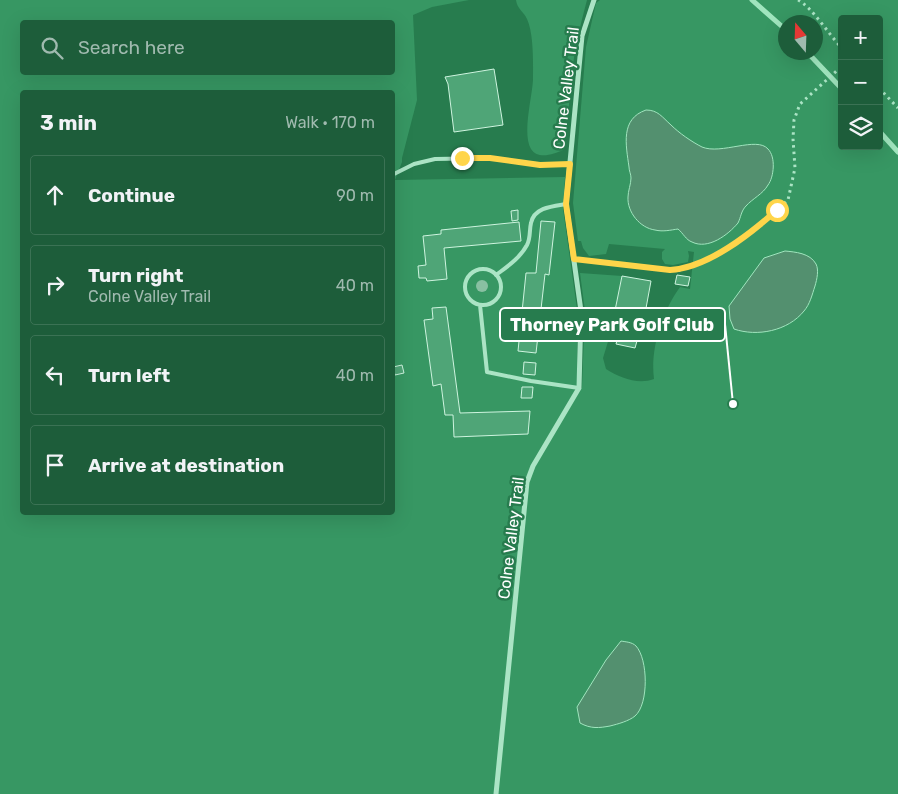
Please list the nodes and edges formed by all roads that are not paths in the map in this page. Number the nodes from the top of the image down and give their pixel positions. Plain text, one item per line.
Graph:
1 (594, 0) edge
2 (570, 164) junction
3 (395, 174) edge
4 (566, 204) junction
5 (574, 259) junction
6 (679, 270) road end
7 (496, 275) junction
8 (480, 305) junction
9 (579, 388) junction
10 (496, 794) edge

1 - 2 street, Colne Valley Trail
2 - 3 lane
2 - 4 street, Colne Valley Trail
4 - 5 street, Colne Valley Trail
4 - 7 lane
5 - 6 lane
5 - 9 street, Colne Valley Trail
7 - 8 lane
7 - 8 lane
8 - 9 lane
9 - 10 street, Colne Valley Trail

